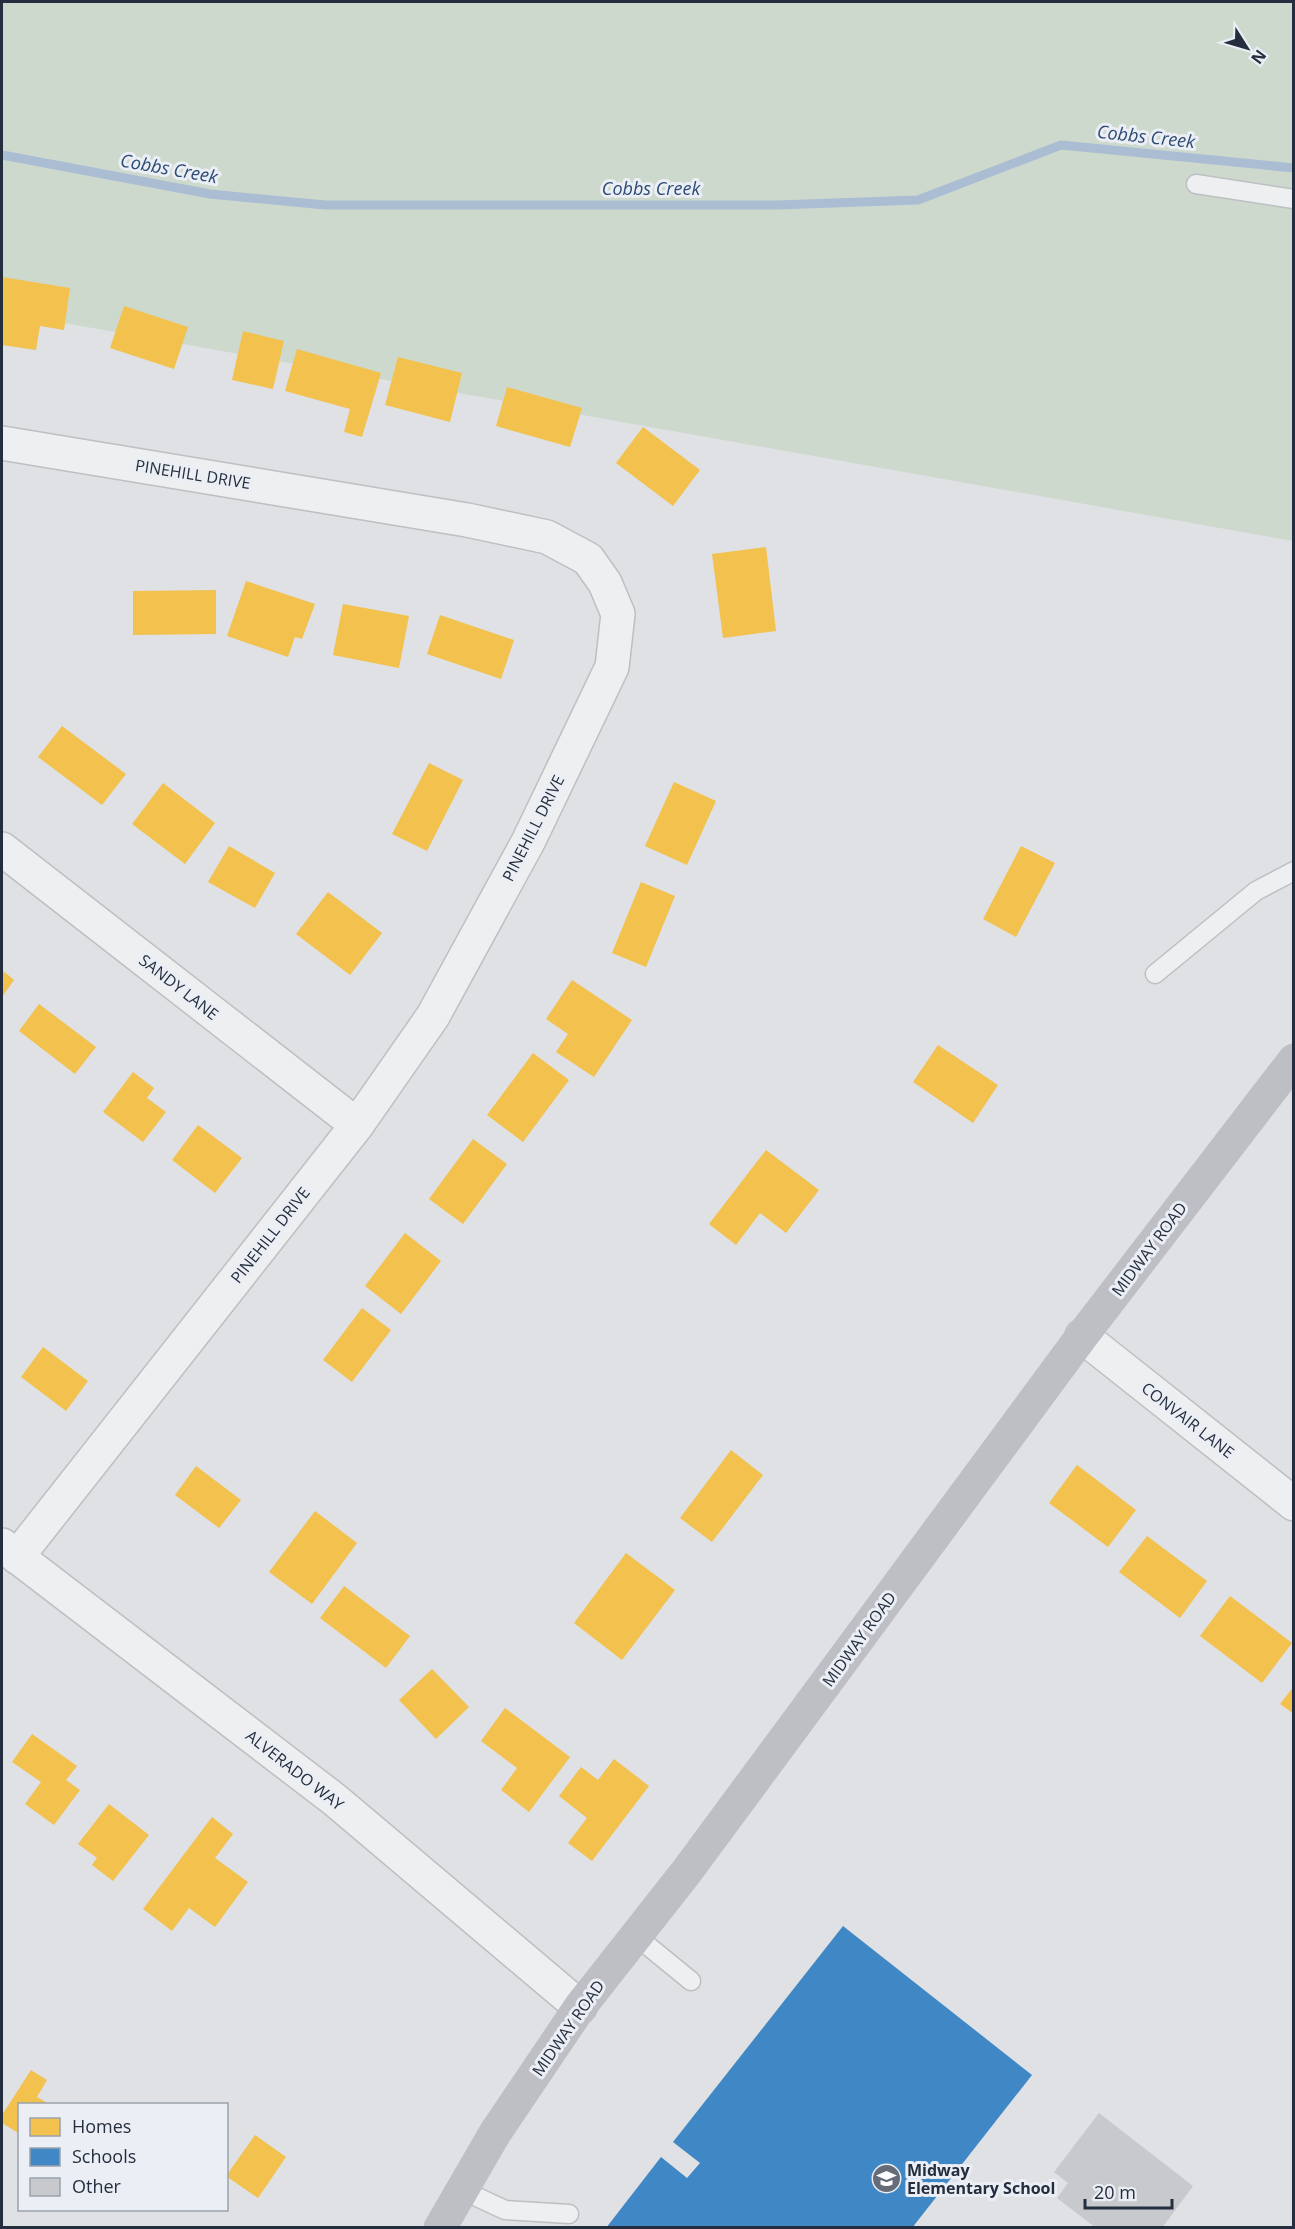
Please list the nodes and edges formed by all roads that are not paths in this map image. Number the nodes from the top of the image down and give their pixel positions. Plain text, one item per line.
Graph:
1 (1196, 184) dead end
2 (1293, 199) edge
3 (2, 443) edge
4 (2, 849) edge
5 (1293, 871) edge
6 (1155, 974) dead end
7 (1293, 1060) edge
8 (357, 1125) junction
9 (1082, 1336) junction
10 (1293, 1504) edge
11 (9, 1551) edge
12 (636, 1936) junction
13 (691, 1981) dead end
14 (580, 2007) junction
15 (462, 2190) junction
16 (568, 2214) dead end
17 (440, 2228) edge

1 - 2 lane
3 - 8 street, PINEHILL DRIVE
4 - 8 street, SANDY LANE
5 - 6 lane
7 - 9 street, MIDWAY ROAD
8 - 11 street, PINEHILL DRIVE
9 - 10 street, CONVAIR LANE
9 - 12 street, MIDWAY ROAD
11 - 14 street, ALVERADO WAY
12 - 13 lane
12 - 14 street, MIDWAY ROAD
14 - 15 street, MIDWAY ROAD
15 - 16 lane
15 - 17 street, MIDWAY ROAD

